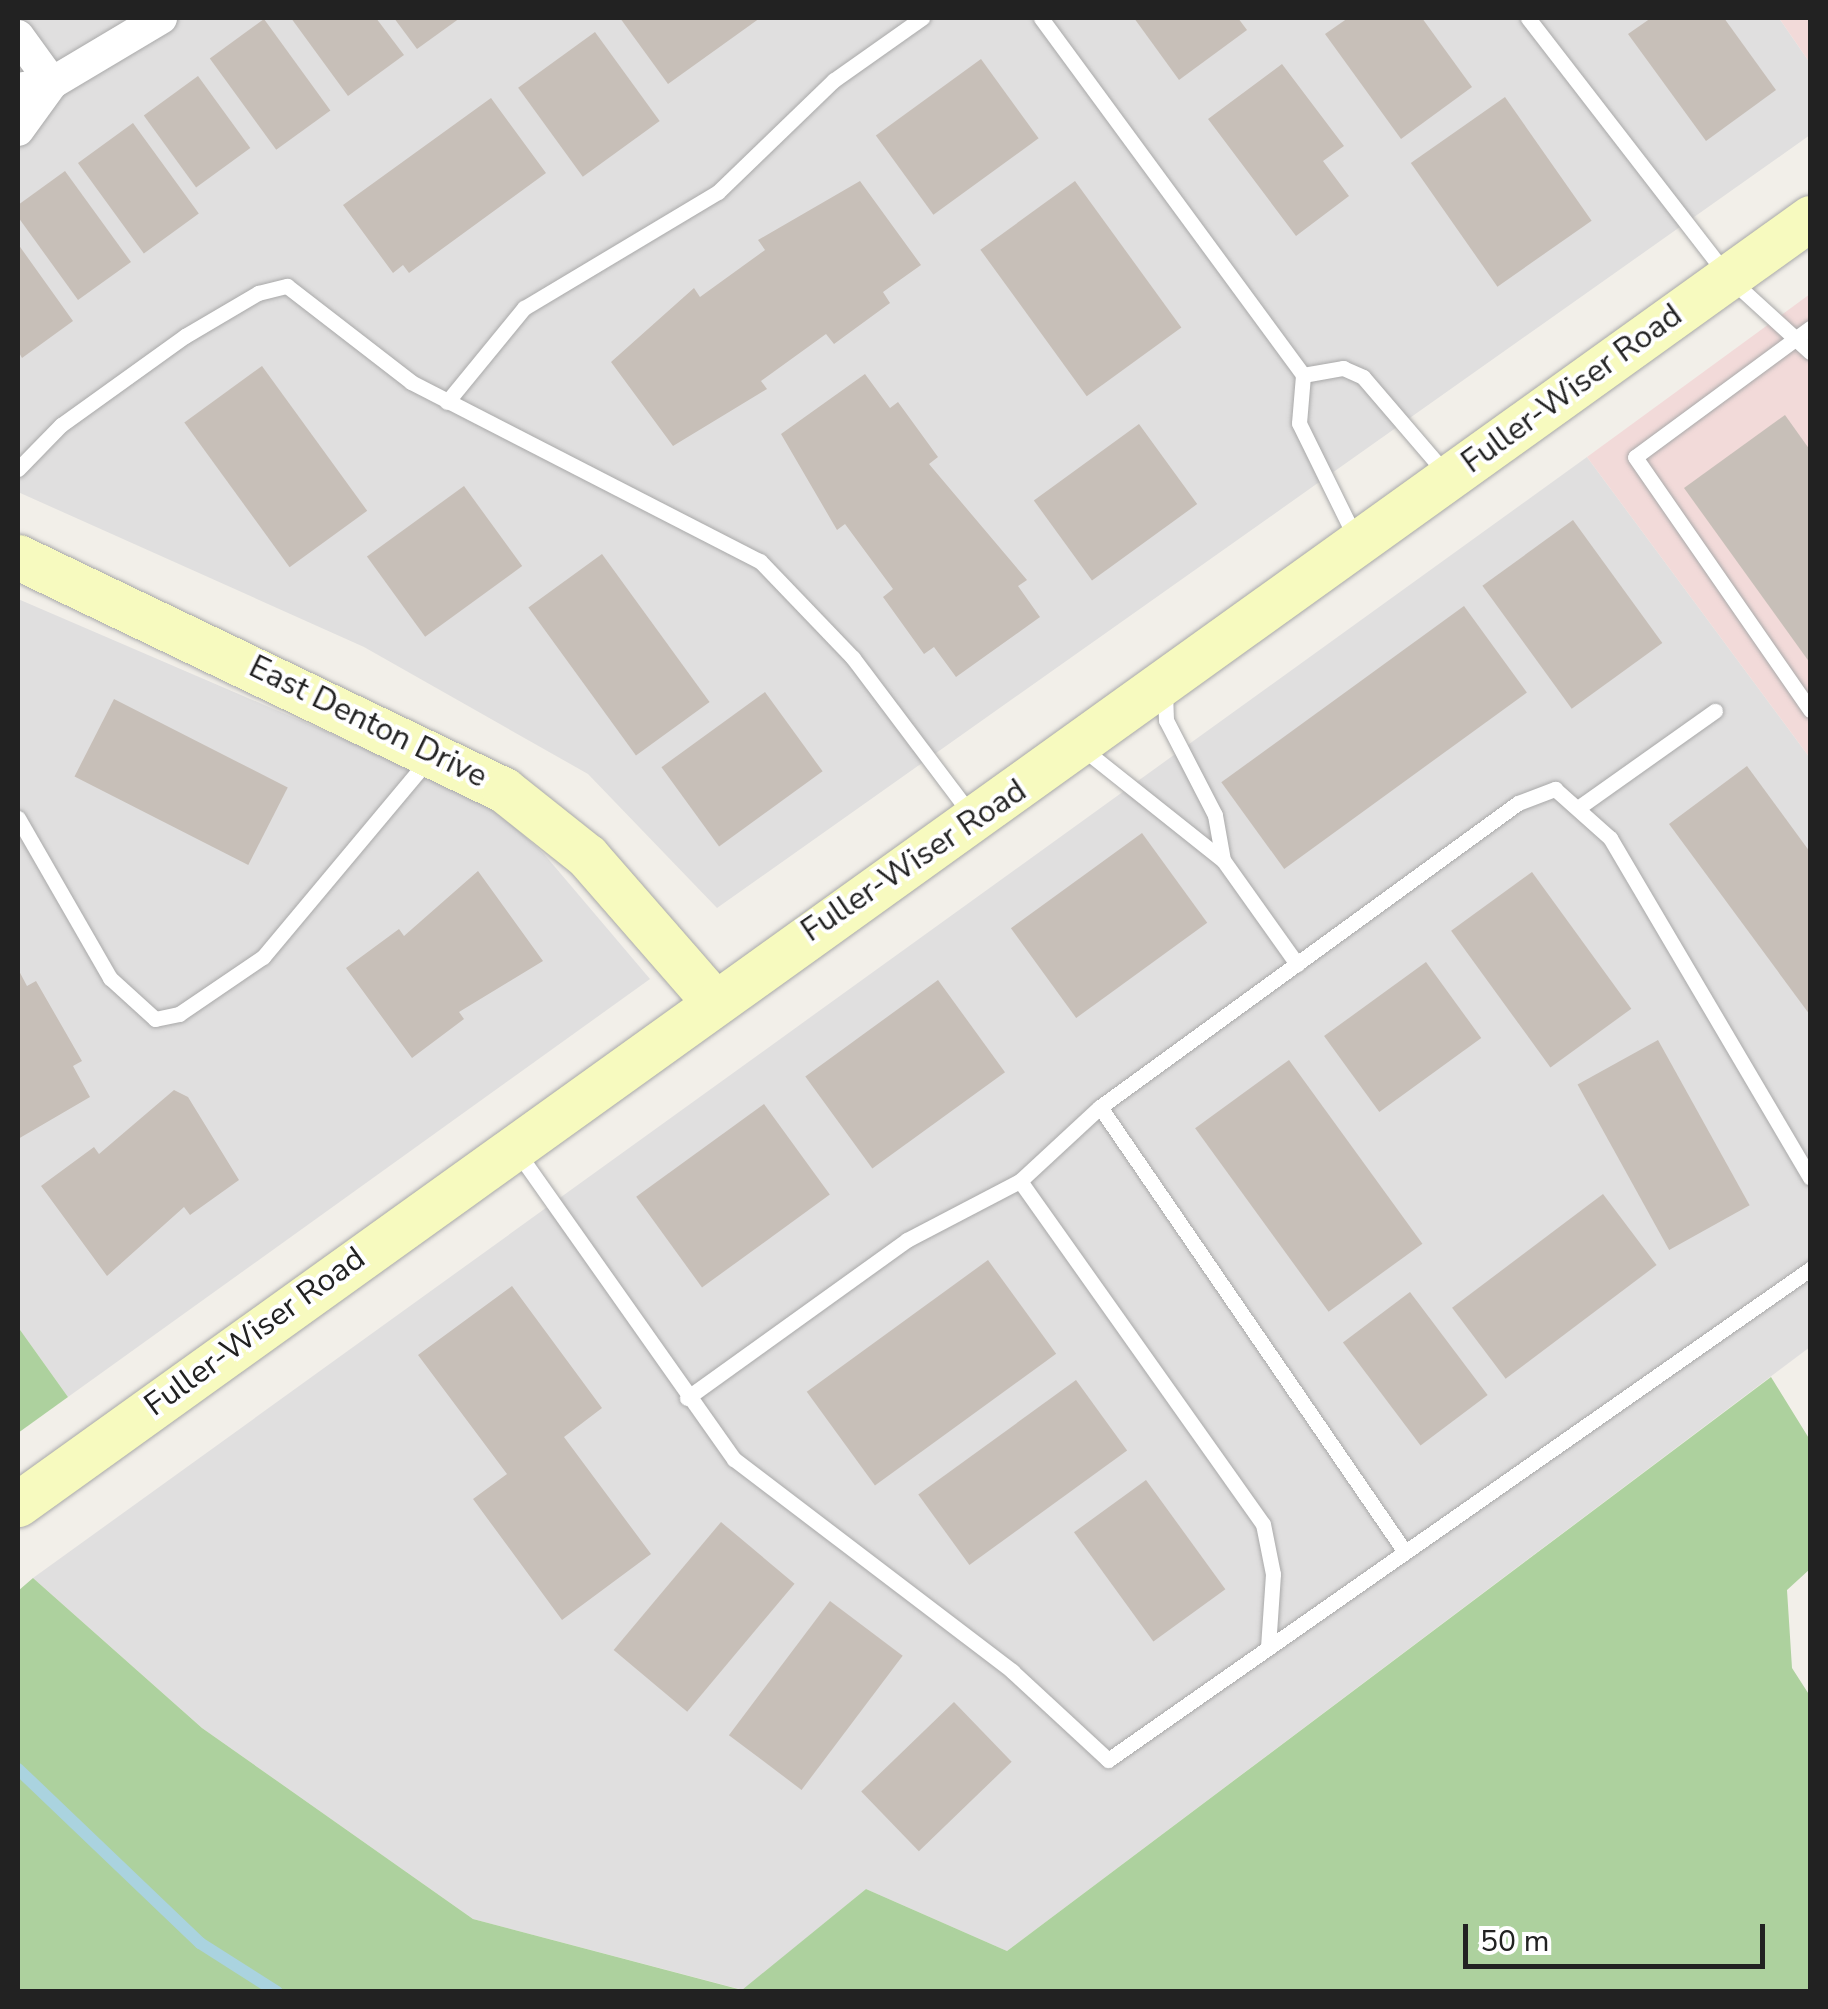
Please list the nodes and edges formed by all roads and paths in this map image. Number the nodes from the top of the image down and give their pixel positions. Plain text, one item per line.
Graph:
1 (161, 18) edge
2 (922, 18) edge
3 (1042, 18) edge
4 (1528, 18) edge
5 (18, 36) edge
6 (52, 83) junction
7 (18, 89) edge
8 (18, 130) edge
9 (1810, 218) edge
10 (1728, 277) junction
11 (1805, 332) edge
12 (1810, 352) edge
13 (1303, 375) junction
14 (447, 402) junction
15 (18, 469) edge
16 (1450, 478) junction
17 (1359, 544) junction
18 (18, 557) edge
19 (1165, 684) junction
20 (1810, 710) edge
21 (1714, 711) dead end
22 (1079, 746) junction
23 (436, 750) junction
24 (1582, 805) junction
25 (18, 818) edge
26 (977, 820) junction
27 (1223, 860) junction
28 (1297, 964) junction
29 (711, 998) junction
30 (1100, 1107) junction
31 (513, 1146) junction
32 (1810, 1178) edge
33 (1020, 1181) junction
34 (1810, 1269) edge
35 (687, 1398) junction
36 (18, 1504) edge
37 (1405, 1552) junction
38 (1268, 1648) junction

1 - 6 street
2 - 14 lane
3 - 13 lane
4 - 10 lane
5 - 6 street
6 - 7 street
6 - 8 street
9 - 10 street, Fuller-Wiser Road
10 - 11 lane
10 - 16 street, Fuller-Wiser Road
11 - 12 lane
11 - 20 lane
13 - 16 lane
13 - 17 lane
14 - 15 lane
14 - 26 lane
16 - 17 street, Fuller-Wiser Road
17 - 19 street, Fuller-Wiser Road
18 - 23 street, East Denton Drive
19 - 22 street, Fuller-Wiser Road
19 - 27 lane
21 - 24 lane
22 - 26 street, Fuller-Wiser Road
22 - 27 lane
23 - 25 lane
23 - 29 street, East Denton Drive
24 - 28 lane
24 - 32 lane
26 - 29 street, Fuller-Wiser Road
27 - 28 lane
28 - 30 lane
29 - 31 street, Fuller-Wiser Road
30 - 33 lane
30 - 37 lane
31 - 35 lane
31 - 36 street, Fuller-Wiser Road
33 - 35 lane
33 - 38 lane
34 - 37 lane
35 - 38 lane
37 - 38 lane

